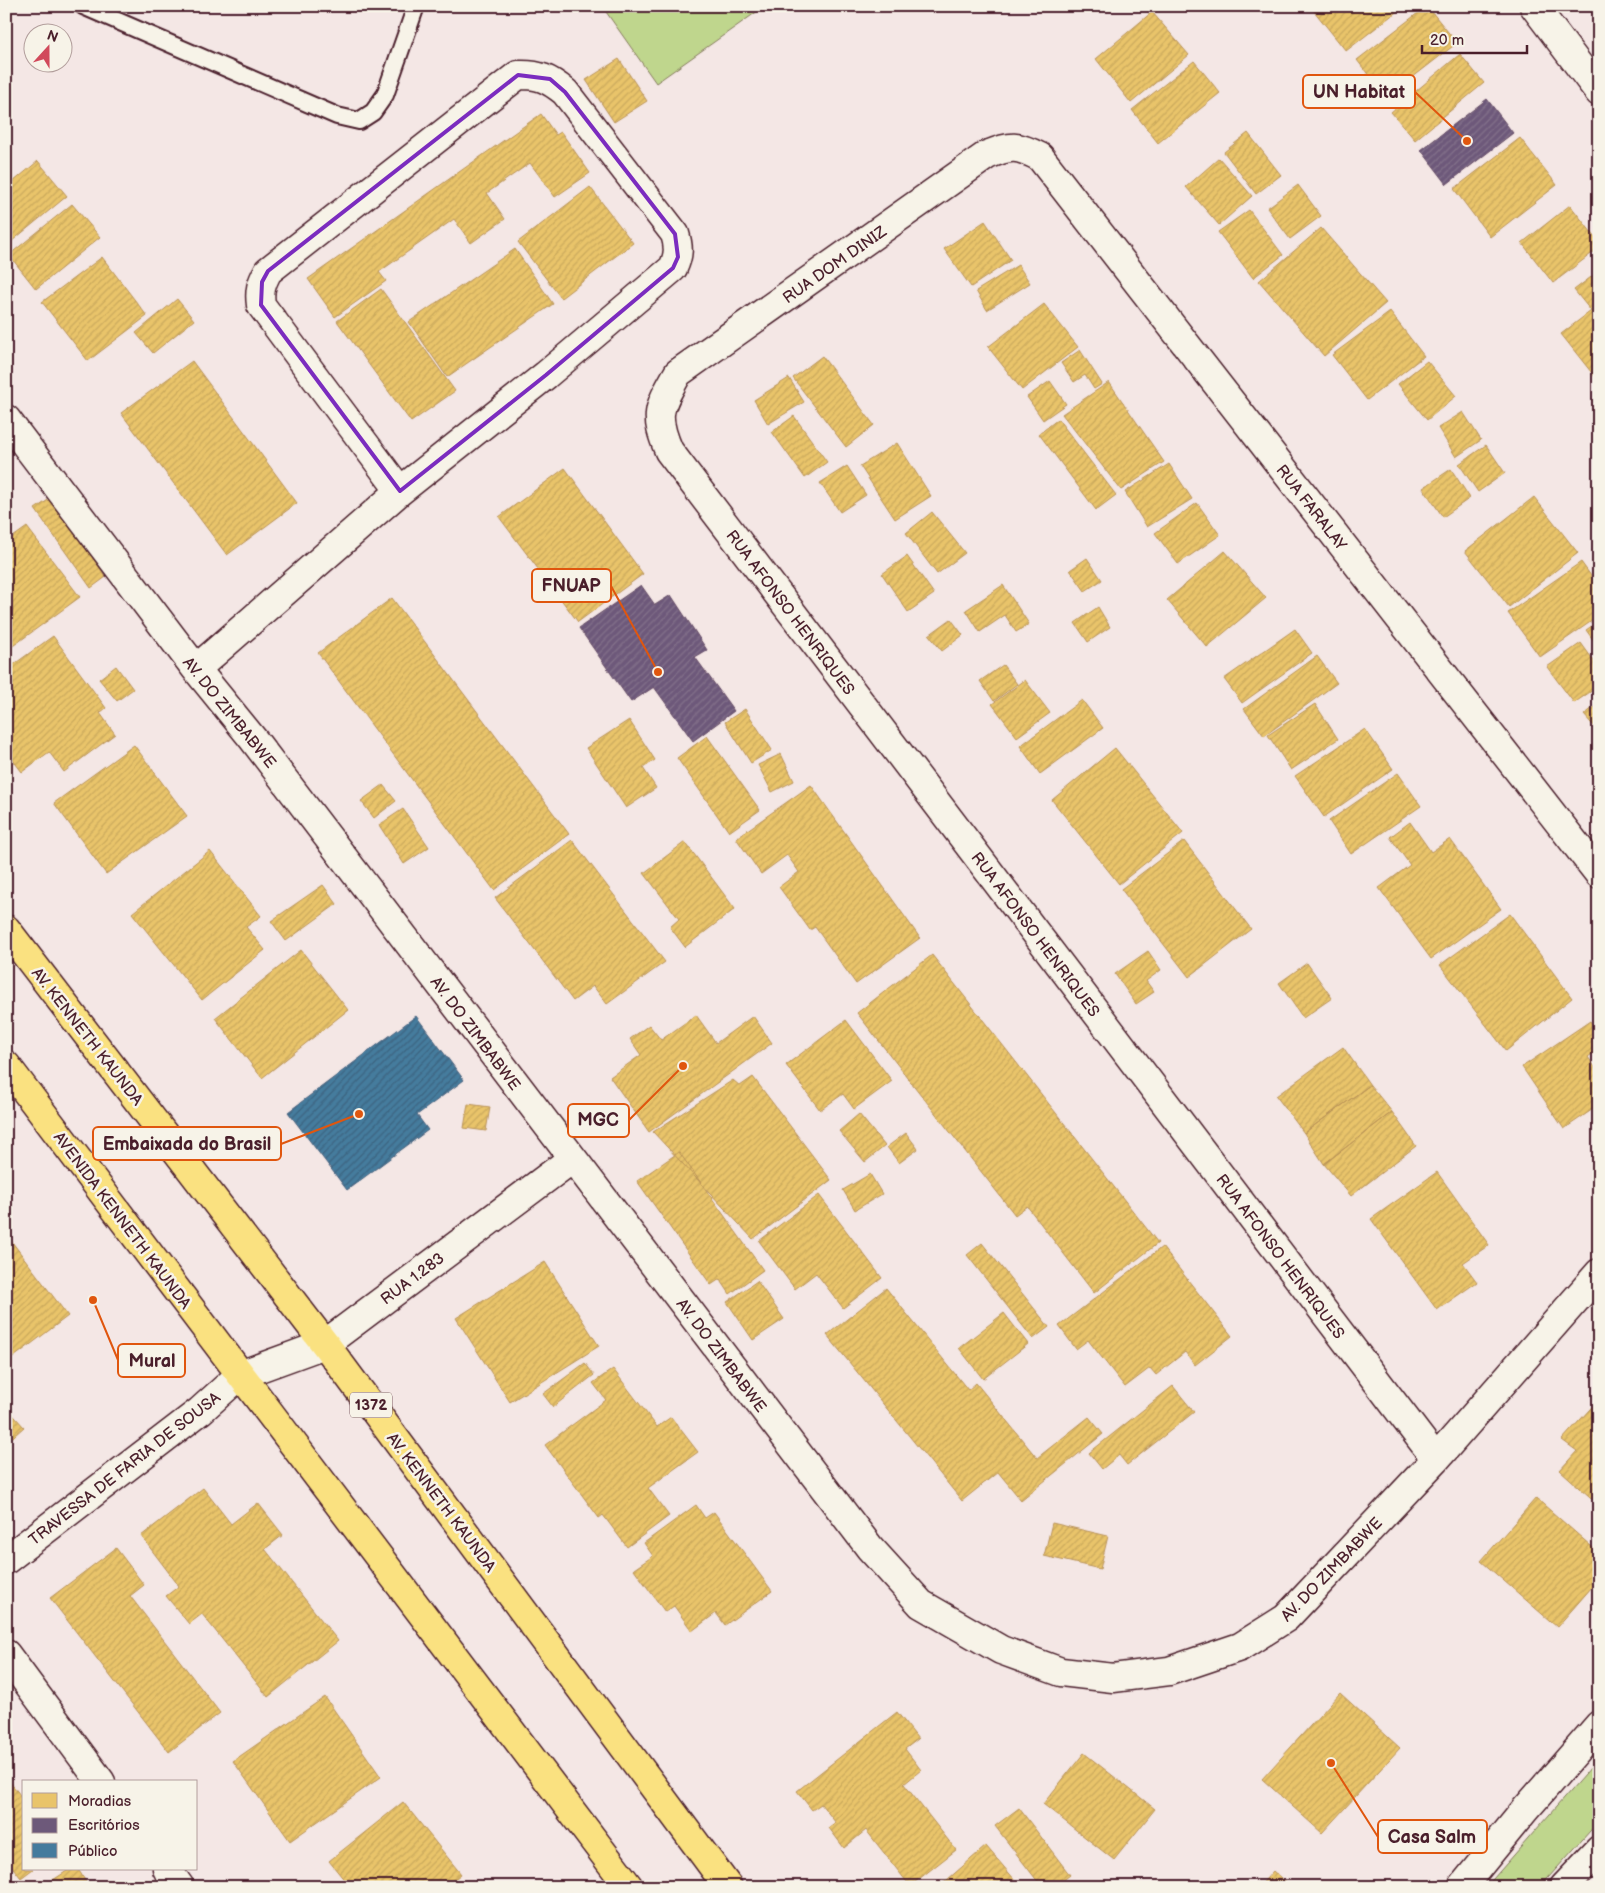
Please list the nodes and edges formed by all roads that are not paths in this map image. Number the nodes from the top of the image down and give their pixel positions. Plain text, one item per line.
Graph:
1 (83, 6) edge
2 (416, 6) edge
3 (1534, 6) edge
4 (1599, 92) edge
5 (1020, 147) joint
6 (662, 400) joint
7 (6, 419) edge
8 (400, 491) junction
9 (196, 669) junction
10 (1599, 874) edge
11 (6, 929) edge
12 (6, 1065) edge
13 (572, 1159) junction
14 (1599, 1273) edge
15 (325, 1344) junction
16 (240, 1375) junction
17 (1436, 1459) junction
18 (6, 1560) edge
19 (6, 1654) edge
20 (1599, 1725) edge
21 (100, 1780) edge
22 (1599, 1850) edge
23 (168, 1870) edge
24 (180, 1887) edge
25 (629, 1887) edge
26 (728, 1887) edge
27 (1462, 1887) edge
28 (1564, 1887) edge

1 - 2 lane
3 - 4 street
5 - 6 street, RUA DOM DINIZ
5 - 10 street, RUA FARALAY
6 - 17 street, RUA AFONSO HENRIQUES
7 - 9 street, AV. DO ZIMBABWE
8 - 8 street
8 - 9 street
9 - 13 street, AV. DO ZIMBABWE
11 - 15 main road, AV. KENNETH KAUNDA / 1372
12 - 16 main road, AVENIDA KENNETH KAUNDA
13 - 15 street, RUA 1.283
13 - 17 street, AV. DO ZIMBABWE
14 - 17 street, AV. DO ZIMBABWE
15 - 16 street, RUA 1.283
15 - 26 main road, AV. KENNETH KAUNDA / 1372
16 - 18 street, TRAVESSA DE FARIA DE SOUSA
16 - 25 main road
19 - 21 street
20 - 27 street
22 - 28 street
23 - 24 street

